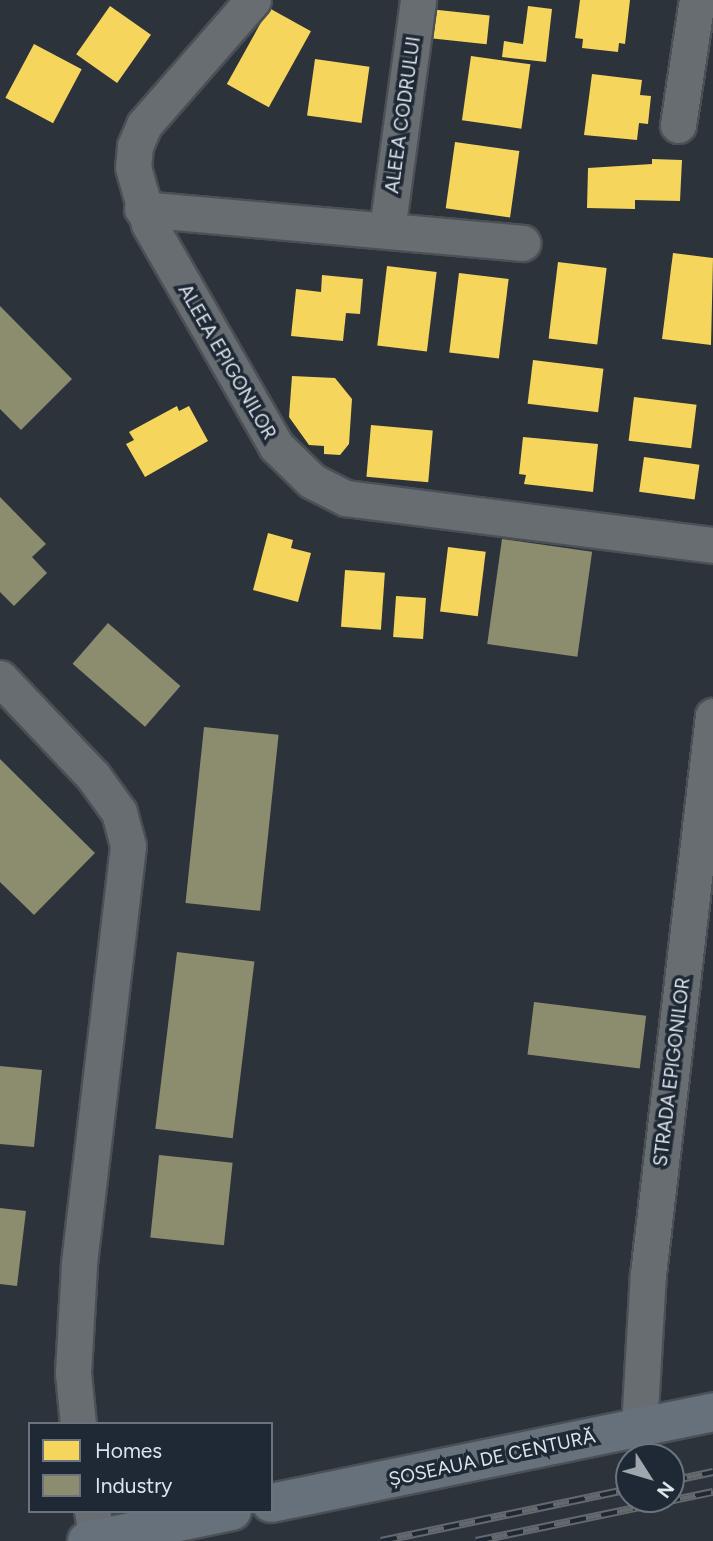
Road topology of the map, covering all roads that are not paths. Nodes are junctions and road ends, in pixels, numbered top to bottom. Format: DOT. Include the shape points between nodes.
graph roads {
  1 [pos="253,0"];
  2 [pos="418,0"];
  3 [pos="697,0"];
  4 [pos="678,125"];
  5 [pos="142,209"];
  6 [pos="387,230"];
  7 [pos="522,243"];
  8 [pos="713,545"];
  9 [pos="0,678"];
  10 [pos="713,716"];
  11 [pos="713,1412"];
  12 [pos="78,1422"];
  13 [pos="639,1428"];
  14 [pos="273,1503"];
  15 [pos="217,1513"];
  16 [pos="92,1530"];
  1 -- 5 [label="street, ALEEA EPIGONILOR" via="138,135 133,167"];
  2 -- 6 [label="street, ALEEA CODRULUI"];
  3 -- 4 [label="street"];
  5 -- 6 [label="street"];
  5 -- 8 [label="street, ALEEA EPIGONILOR" via="195,310 276,446 327,491 345,498"];
  6 -- 7 [label="street"];
  9 -- 12 [label="street" via="93,776 118,812 128,846 79,1265 73,1373"];
  10 -- 13 [label="street, STRADA EPIGONILOR" via="648,1274"];
  11 -- 13 [label="main road, ȘOSEAUA DE CENTURĂ"];
  13 -- 14 [label="main road, ȘOSEAUA DE CENTURĂ"];
  15 -- 16 [label="main road"];
}
